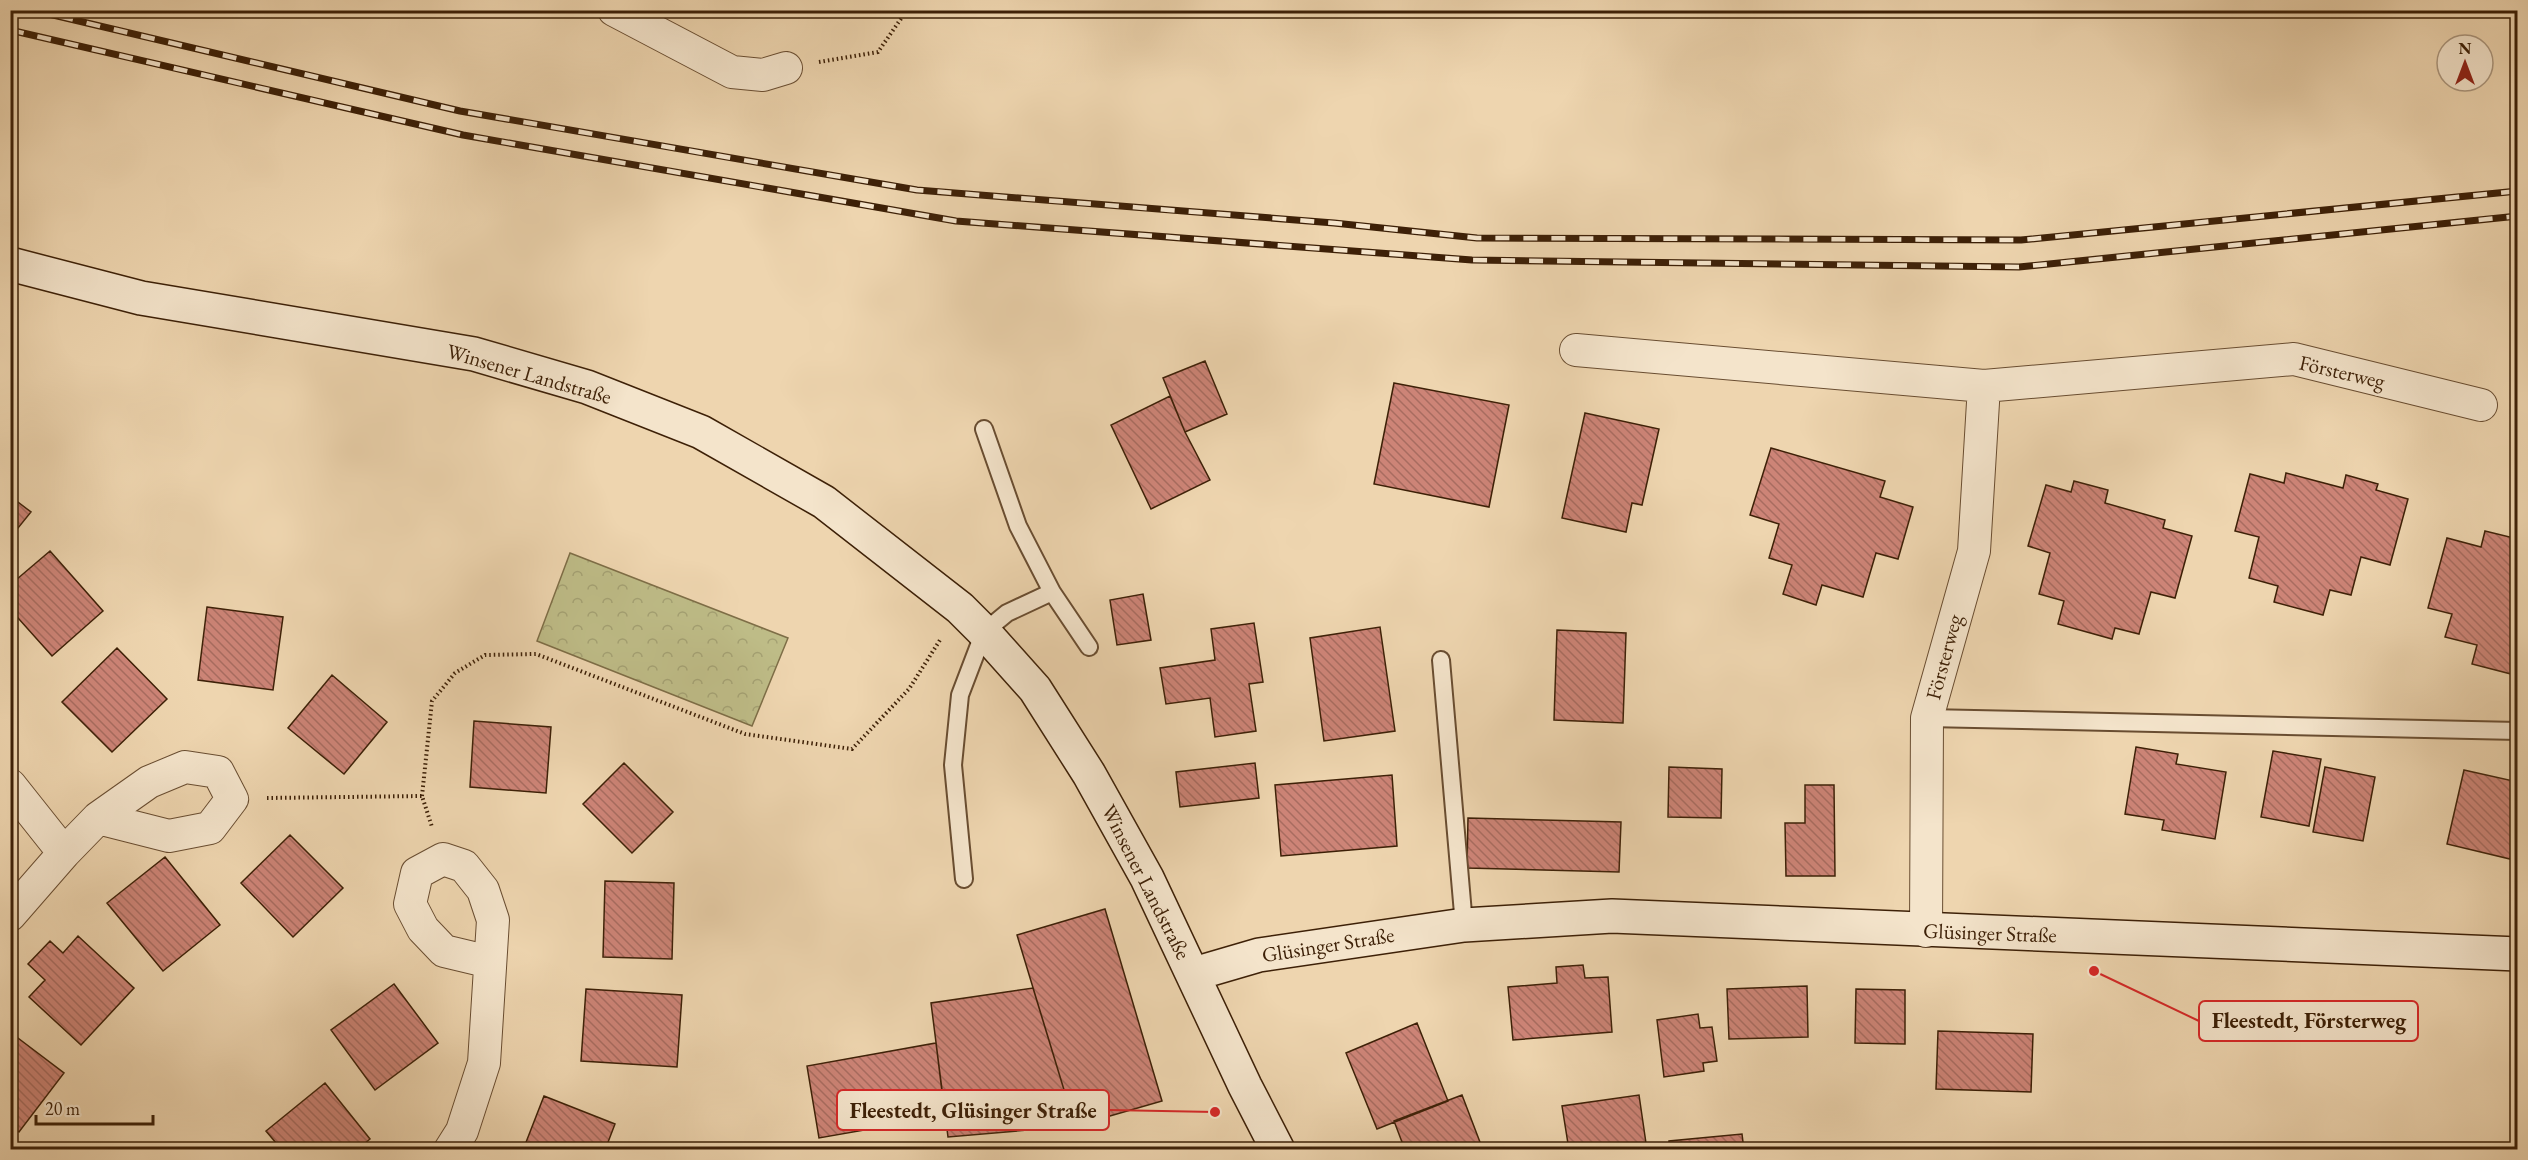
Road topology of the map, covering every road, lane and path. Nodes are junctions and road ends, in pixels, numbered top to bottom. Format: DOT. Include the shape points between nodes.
graph roads {
  1 [pos="614,10"];
  2 [pos="907,10"];
  3 [pos="786,68"];
  4 [pos="10,264"];
  5 [pos="1576,350"];
  6 [pos="1984,386"];
  7 [pos="2481,405"];
  8 [pos="984,429"];
  9 [pos="1052,592"];
  10 [pos="960,608"];
  11 [pos="984,632"];
  12 [pos="1089,647"];
  13 [pos="1441,660"];
  14 [pos="1928,718"];
  15 [pos="2517,731"];
  16 [pos="10,784"];
  17 [pos="422,796"];
  18 [pos="232,799"];
  19 [pos="99,819"];
  20 [pos="64,854"];
  21 [pos="442,859"];
  22 [pos="964,879"];
  23 [pos="10,915"];
  24 [pos="1464,926"];
  25 [pos="1926,931"];
  26 [pos="2517,954"];
  27 [pos="490,962"];
  28 [pos="1194,974"];
  29 [pos="450,1149"];
  30 [pos="1278,1149"];
  1 -- 3 [label="street" via="732,72 763,75"];
  2 -- 3 [label="path" via="878,52"];
  4 -- 10 [label="street, Winsener Landstraße" via="141,298 474,354 587,387 701,432 824,502"];
  5 -- 6 [label="street, Försterweg"];
  6 -- 7 [label="street, Försterweg" via="2294,359"];
  6 -- 14 [label="street, Försterweg" via="1974,551"];
  8 -- 9 [label="lane" via="1018,526"];
  9 -- 11 [label="lane" via="1007,613"];
  9 -- 12 [label="lane"];
  10 -- 11 [label="street, Winsener Landstraße"];
  10 -- 17 [label="path" via="909,689 852,749 745,734 536,654 485,655 455,673 432,701"];
  11 -- 22 [label="lane" via="960,695 953,765"];
  11 -- 28 [label="street, Winsener Landstraße" via="1035,689 1089,774 1147,878"];
  13 -- 24 [label="lane"];
  14 -- 15 [label="lane"];
  14 -- 25 [label="street, Försterweg"];
  16 -- 20 [label="street"];
  17 -- 18 [label="path"];
  17 -- 21 [label="path"];
  18 -- 19 [label="street" via="210,828 169,836"];
  18 -- 19 [label="street" via="218,772 185,767 149,782"];
  19 -- 20 [label="street"];
  20 -- 23 [label="street"];
  21 -- 27 [label="street" via="464,866 483,890 493,920"];
  21 -- 27 [label="street" via="417,873 410,904 423,929 444,951"];
  24 -- 25 [label="street, Glüsinger Straße" via="1612,916"];
  24 -- 28 [label="street, Glüsinger Straße" via="1259,955"];
  25 -- 26 [label="street, Glüsinger Straße"];
  27 -- 29 [label="street" via="484,1063 462,1131"];
  28 -- 30 [label="street, Winsener Landstraße"];
}
